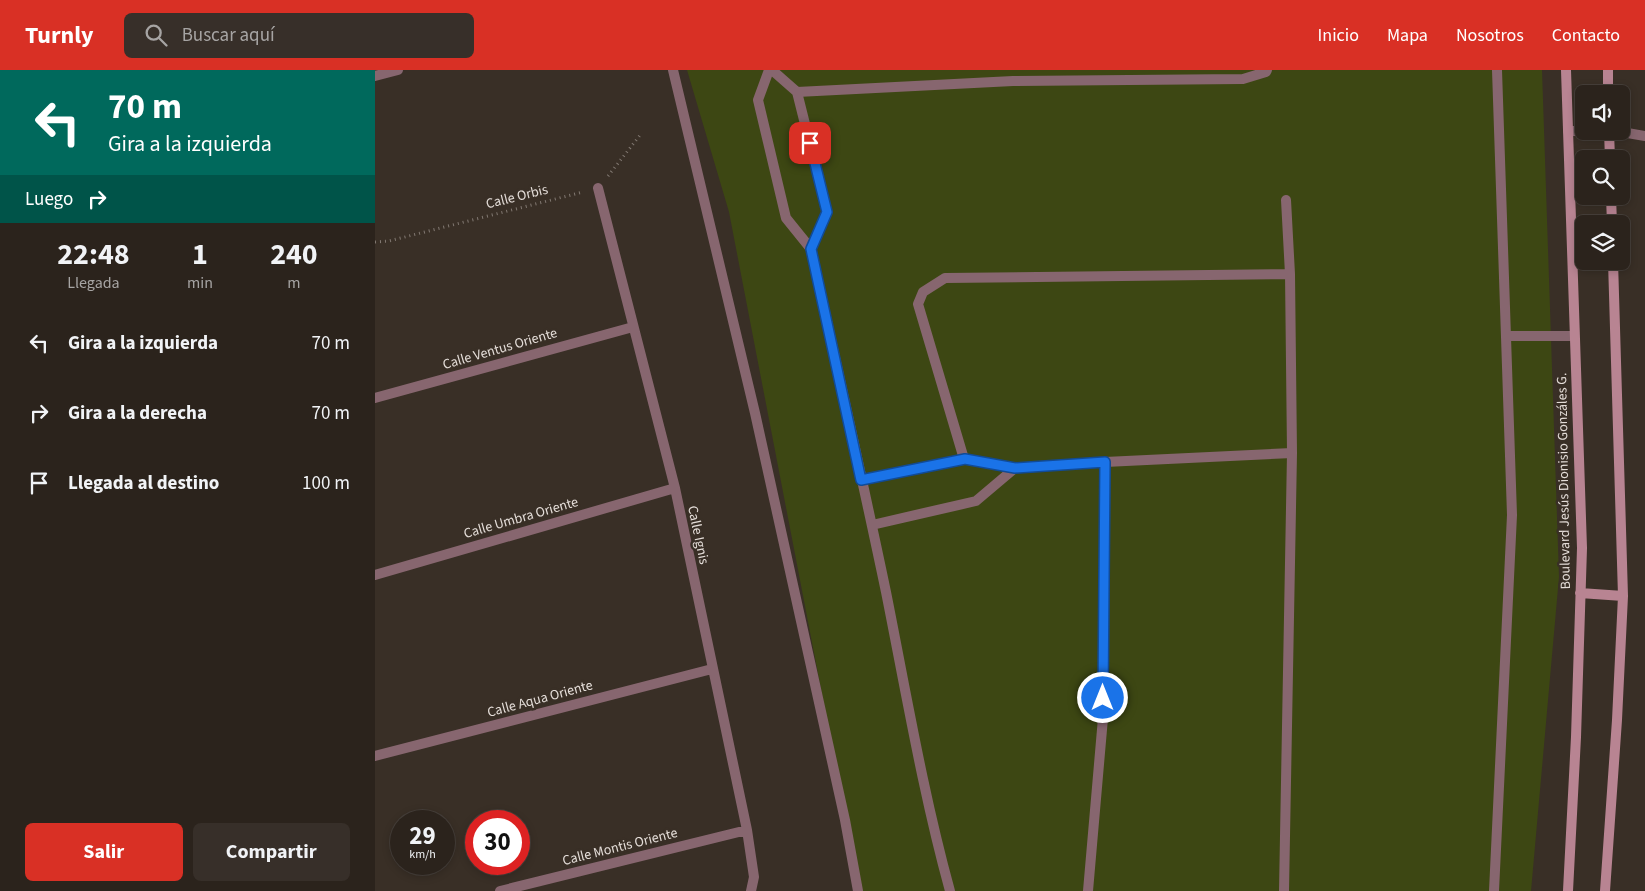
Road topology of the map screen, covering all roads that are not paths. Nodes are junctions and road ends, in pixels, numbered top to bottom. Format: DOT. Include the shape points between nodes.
graph roads {
  1 [pos="399,70"];
  2 [pos="770,70"];
  3 [pos="1267,70"];
  4 [pos="1497,70"];
  5 [pos="1566,70"];
  6 [pos="1608,70"];
  7 [pos="673,71"];
  8 [pos="375,76"];
  9 [pos="1608,85"];
  10 [pos="797,92"];
  11 [pos="1568,131"];
  12 [pos="1575,131"];
  13 [pos="1630,133"];
  14 [pos="1645,136"];
  15 [pos="598,188"];
  16 [pos="1286,200"];
  17 [pos="811,249"];
  18 [pos="1613,270"];
  19 [pos="1290,274"];
  20 [pos="633,327"];
  21 [pos="1507,336"];
  22 [pos="1574,336"];
  23 [pos="375,398"];
  24 [pos="1292,453"];
  25 [pos="965,459"];
  26 [pos="1105,462"];
  27 [pos="1015,468"];
  28 [pos="861,480"];
  29 [pos="675,488"];
  30 [pos="872,525"];
  31 [pos="375,575"];
  32 [pos="1580,593"];
  33 [pos="1623,596"];
  34 [pos="712,669"];
  35 [pos="375,756"];
  36 [pos="747,830"];
  37 [pos="500,891"];
  38 [pos="751,891"];
  39 [pos="858,891"];
  40 [pos="950,891"];
  41 [pos="1088,891"];
  42 [pos="1283,891"];
  43 [pos="1494,891"];
  44 [pos="1568,891"];
  45 [pos="1605,891"];
  1 -- 8 [label="street"];
  2 -- 10 [label="street"];
  2 -- 17 [label="street" via="758,100 786,218"];
  3 -- 10 [label="street" via="1243,78 1013,81"];
  4 -- 21 [label="street"];
  5 -- 11 [label="main road, Boulevard Jesús Dionisio Gonzáles G."];
  6 -- 9 [label="main road"];
  7 -- 39 [label="street" via="759,433"];
  10 -- 17 [label="street" via="827,212"];
  11 -- 12 [label="street"];
  11 -- 22 [label="main road, Boulevard Jesús Dionisio Gonzáles G."];
  13 -- 14 [label="street"];
  15 -- 20 [label="street, Calle Ignis"];
  16 -- 19 [label="street"];
  17 -- 28 [label="street"];
  18 -- 33 [label="main road"];
  19 -- 24 [label="street"];
  19 -- 25 [label="street" via="945,278 923,292 918,304"];
  20 -- 23 [label="street, Calle Ventus Oriente"];
  20 -- 29 [label="street, Calle Ignis"];
  21 -- 22 [label="street"];
  21 -- 43 [label="street" via="1512,515"];
  22 -- 32 [label="main road, Boulevard Jesús Dionisio Gonzáles G." via="1582,548"];
  24 -- 26 [label="street"];
  24 -- 42 [label="street"];
  25 -- 27 [label="street"];
  25 -- 28 [label="street"];
  26 -- 27 [label="street"];
  26 -- 41 [label="street" via="1103,718"];
  27 -- 30 [label="street" via="976,501"];
  28 -- 30 [label="street"];
  29 -- 31 [label="street, Calle Umbra Oriente"];
  29 -- 34 [label="street, Calle Ignis"];
  30 -- 40 [label="street" via="939,852"];
  32 -- 33 [label="main road"];
  32 -- 44 [label="main road, Boulevard Jesús Dionisio Gonzáles G."];
  33 -- 45 [label="main road"];
  34 -- 35 [label="street, Calle Aqua Oriente"];
  34 -- 36 [label="street, Calle Ignis"];
  36 -- 37 [label="street, Calle Montis Oriente"];
  36 -- 38 [label="street, Calle Ignis" via="754,877"];
}
